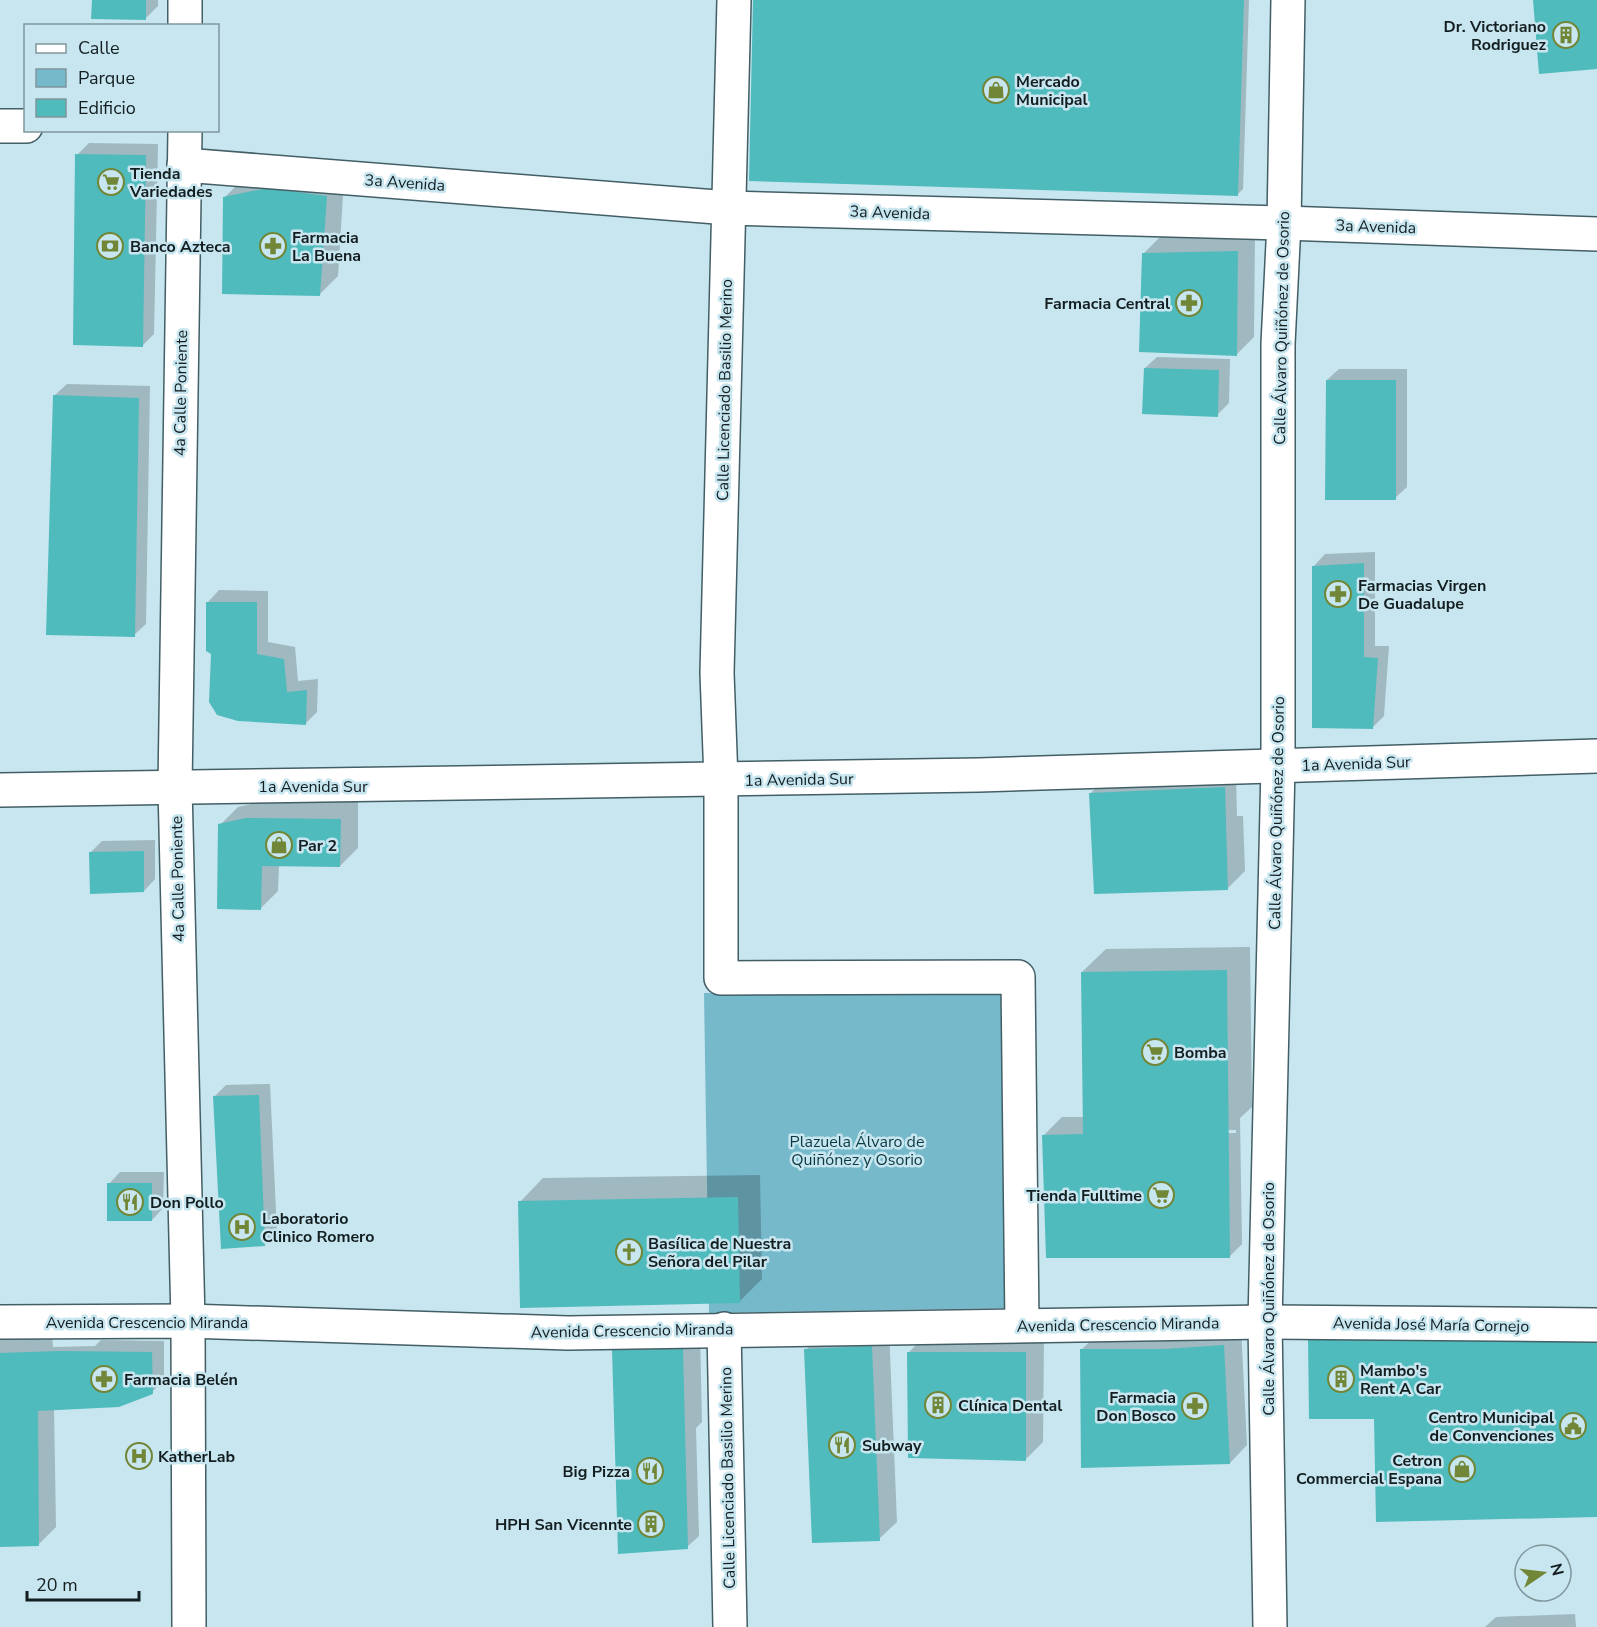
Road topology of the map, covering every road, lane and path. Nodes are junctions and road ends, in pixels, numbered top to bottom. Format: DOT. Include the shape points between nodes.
graph roads {
  1 [pos="185,0"];
  2 [pos="734,0"];
  3 [pos="1288,0"];
  4 [pos="185,24"];
  5 [pos="0,126"];
  6 [pos="24,126"];
  7 [pos="185,132"];
  8 [pos="184,165"];
  9 [pos="729,208"];
  10 [pos="1284,223"];
  11 [pos="1597,234"];
  12 [pos="1597,756"];
  13 [pos="1278,765"];
  14 [pos="721,780"];
  15 [pos="175,787"];
  16 [pos="0,790"];
  17 [pos="188,1321"];
  18 [pos="0,1322"];
  19 [pos="1265,1322"];
  20 [pos="1022,1325"];
  21 [pos="1597,1325"];
  22 [pos="724,1329"];
  23 [pos="189,1627"];
  24 [pos="730,1627"];
  25 [pos="1270,1627"];
  1 -- 4 [label="street"];
  2 -- 9 [label="street, Calle Licenciado Basilio Merino"];
  3 -- 10 [label="street, Calle Álvaro Quiñónez de Osorio"];
  5 -- 6 [label="street"];
  7 -- 8 [label="street, 4a Calle Poniente"];
  8 -- 9 [label="street, 3a Avenida"];
  8 -- 15 [label="street, 4a Calle Poniente"];
  9 -- 10 [label="street, 3a Avenida"];
  9 -- 14 [label="street, Calle Licenciado Basilio Merino" via="717,673"];
  10 -- 11 [label="street, 3a Avenida"];
  10 -- 13 [label="street, Calle Álvaro Quiñónez de Osorio" via="1278,344"];
  12 -- 13 [label="street, 1a Avenida Sur"];
  13 -- 14 [label="street, 1a Avenida Sur"];
  13 -- 19 [label="street, Calle Álvaro Quiñónez de Osorio"];
  14 -- 15 [label="street, 1a Avenida Sur"];
  14 -- 20 [label="street, Calle Licenciado Basilio Merino" via="721,978 1018,977"];
  15 -- 16 [label="street, 1a Avenida Sur"];
  15 -- 17 [label="street, 4a Calle Poniente"];
  17 -- 18 [label="street, Avenida Crescencio Miranda"];
  17 -- 22 [label="street, Avenida Crescencio Miranda" via="568,1333"];
  17 -- 23 [label="street, 4a Calle Poniente"];
  19 -- 20 [label="street, Avenida Crescencio Miranda"];
  19 -- 21 [label="street, Avenida José María Cornejo"];
  19 -- 25 [label="street, Calle Álvaro Quiñónez de Osorio"];
  20 -- 22 [label="street, Avenida Crescencio Miranda"];
  22 -- 24 [label="street, Calle Licenciado Basilio Merino"];
}
